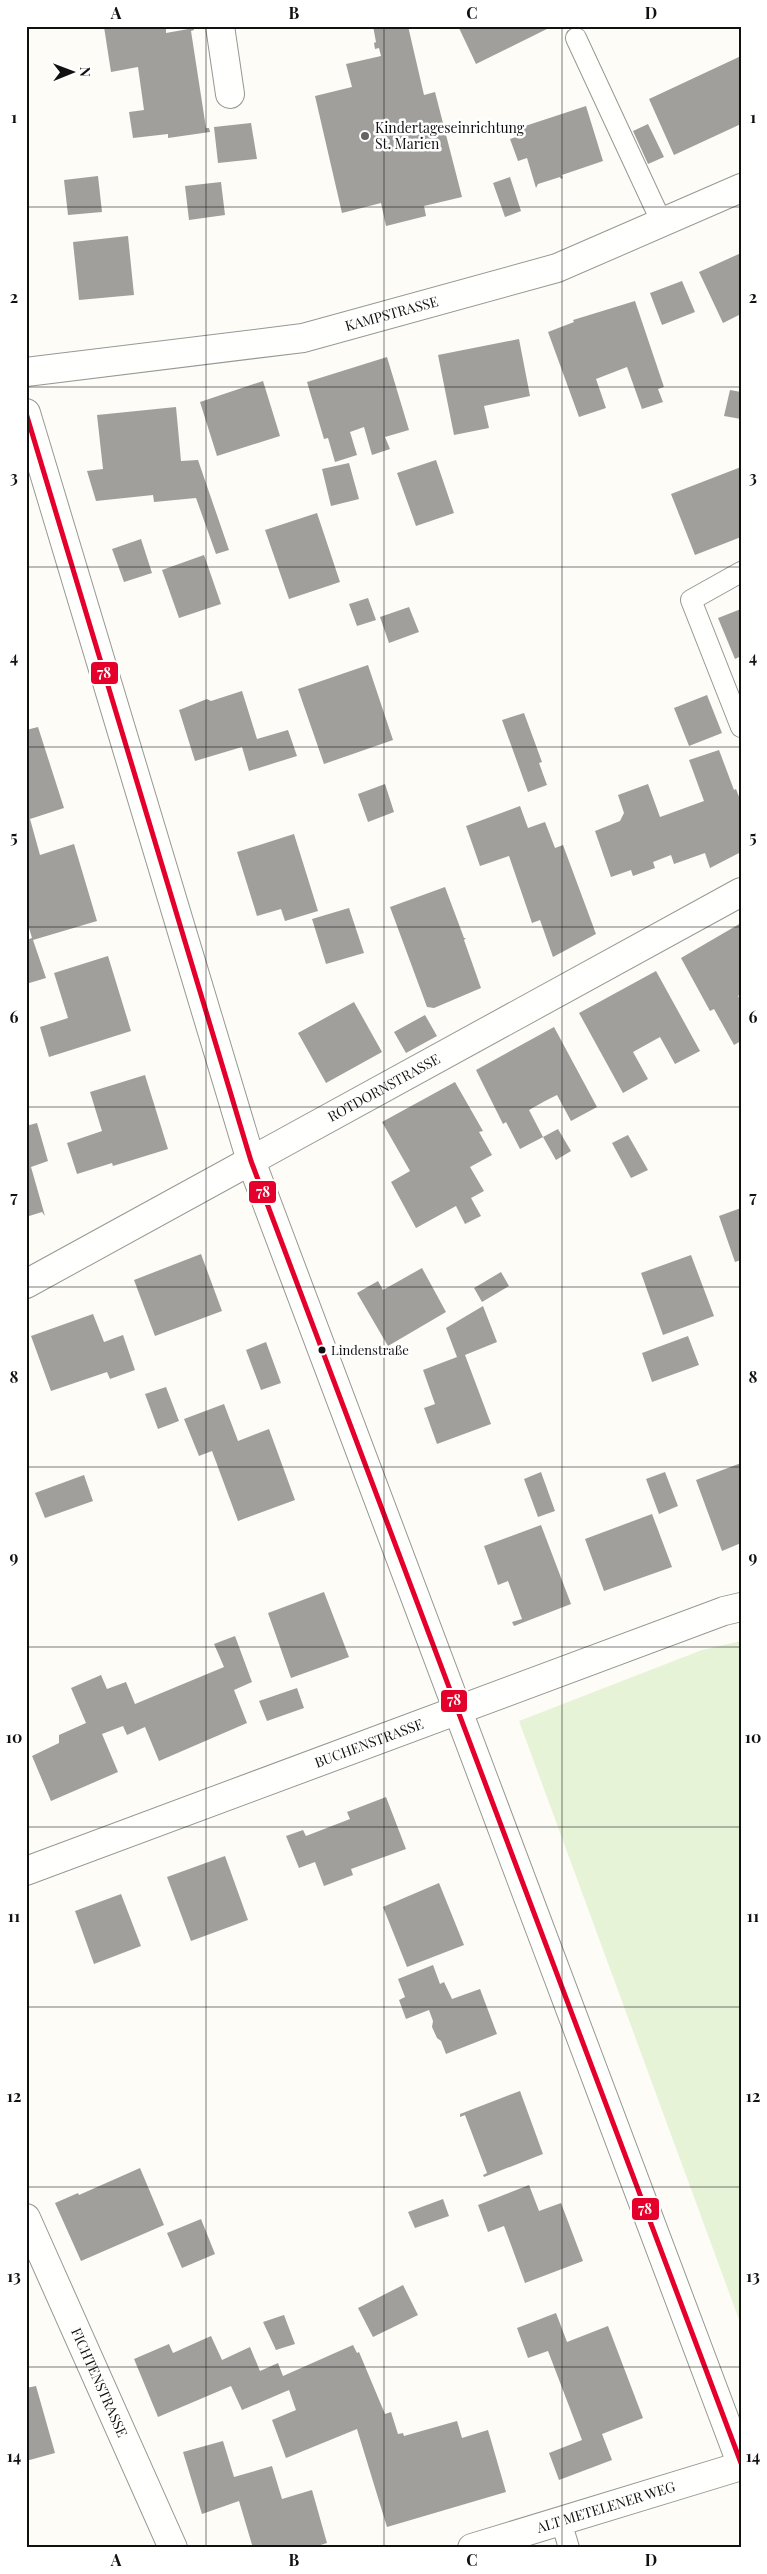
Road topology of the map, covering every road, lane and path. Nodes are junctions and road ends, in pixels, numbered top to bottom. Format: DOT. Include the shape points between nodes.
graph roads {
  1 [pos="220,26"];
  2 [pos="576,38"];
  3 [pos="230,94"];
  4 [pos="741,188"];
  5 [pos="662,223"];
  6 [pos="26,372"];
  7 [pos="26,413"];
  8 [pos="741,572"];
  9 [pos="740,724"];
  10 [pos="741,892"];
  11 [pos="251,1161"];
  12 [pos="26,1284"];
  13 [pos="741,1607"];
  14 [pos="457,1711"];
  15 [pos="26,1871"];
  16 [pos="26,2218"];
  17 [pos="741,2465"];
  18 [pos="561,2521"];
  19 [pos="173,2548"];
  20 [pos="472,2548"];
  21 [pos="568,2548"];
  1 -- 3 [label="street"];
  2 -- 5 [label="lane"];
  4 -- 5 [label="street, KAMPSTRASSE"];
  5 -- 6 [label="street, KAMPSTRASSE" via="557,268 303,338"];
  7 -- 11 [label="street"];
  8 -- 9 [label="lane" via="691,600"];
  10 -- 11 [label="street, ROTDORNSTRASSE"];
  11 -- 12 [label="street, ROTDORNSTRASSE"];
  11 -- 14 [label="street"];
  13 -- 14 [label="street, BUCHENSTRASSE"];
  14 -- 15 [label="street, BUCHENSTRASSE"];
  14 -- 17 [label="street"];
  16 -- 19 [label="street, FICHTENSTRASSE"];
  17 -- 18 [label="street, ALT METELENER WEG"];
  18 -- 20 [label="street, ALT METELENER WEG"];
  18 -- 21 [label="lane"];
}
